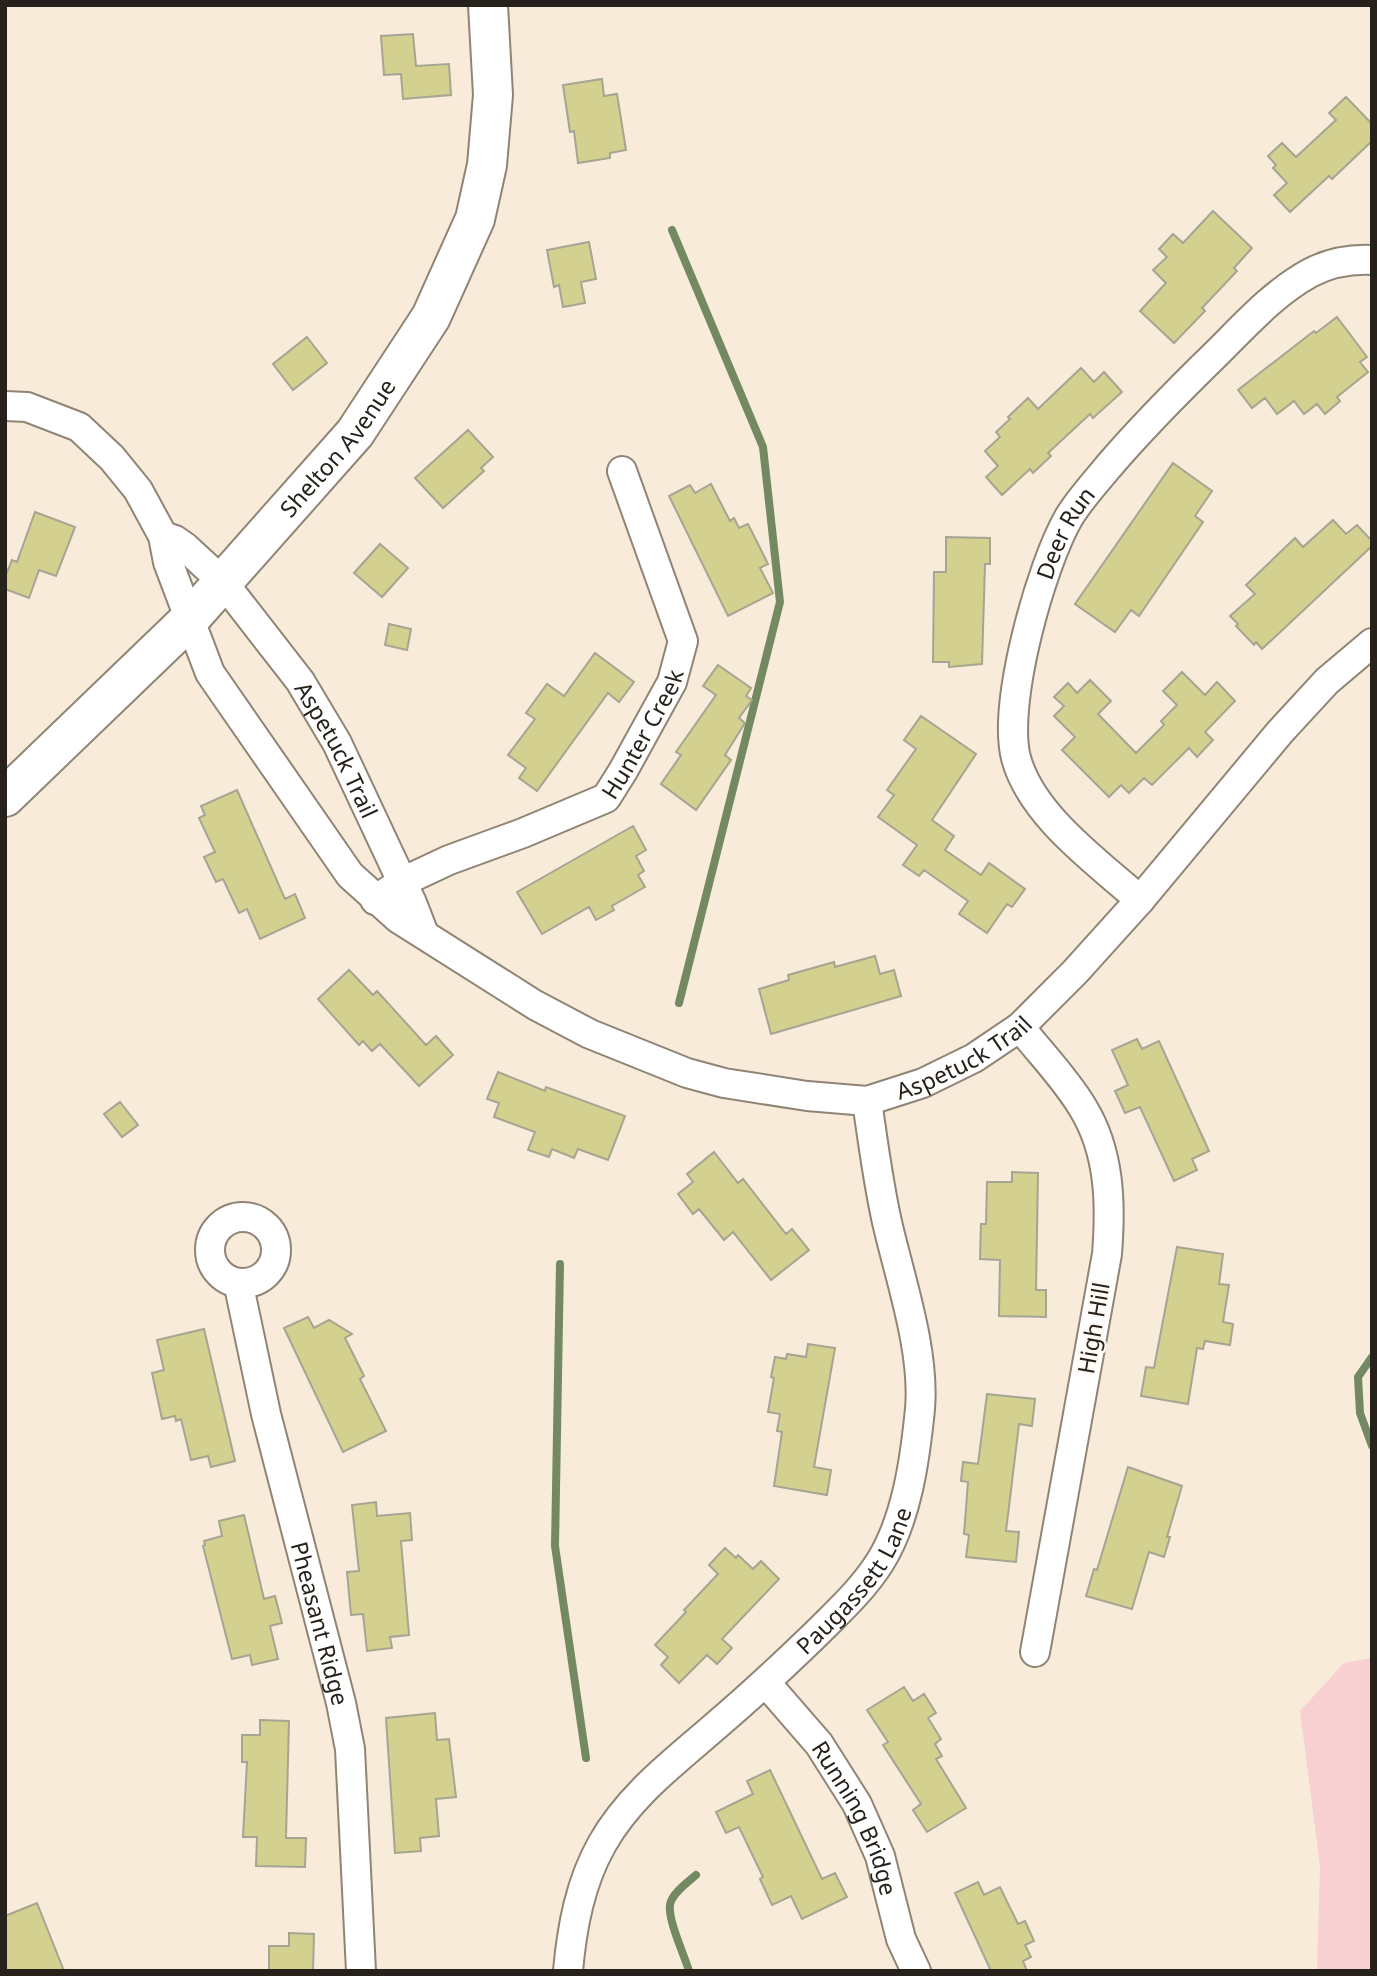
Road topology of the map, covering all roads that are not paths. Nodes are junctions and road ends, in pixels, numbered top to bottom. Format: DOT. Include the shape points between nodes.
graph roads {
  1 [pos="488,5"];
  2 [pos="1372,260"];
  3 [pos="5,406"];
  4 [pos="622,471"];
  5 [pos="163,536"];
  6 [pos="223,582"];
  7 [pos="190,618"];
  8 [pos="1372,643"];
  9 [pos="5,797"];
  10 [pos="402,882"];
  11 [pos="375,900"];
  12 [pos="1140,900"];
  13 [pos="424,934"];
  14 [pos="1020,1027"];
  15 [pos="867,1101"];
  16 [pos="240,1283"];
  17 [pos="1035,1652"];
  18 [pos="766,1683"];
  19 [pos="361,1971"];
  20 [pos="568,1971"];
  21 [pos="916,1971"];
  1 -- 6 [label="main road, Shelton Avenue" via="493,95 488,165 475,219 431,317 355,433"];
  2 -- 12 [label="street, Deer Run" via="1356,259 1312,272 1254,316 1146,422 1089,489 1050,558 1017,685 1016,759 1051,819"];
  3 -- 5 [label="street, Aspetuck Trail" via="27,407 79,427 113,458 138,490"];
  4 -- 10 [label="street, Hunter Creek" via="683,641 672,682 606,798"];
  5 -- 6 [label="street, Aspetuck Trail" via="185,547"];
  5 -- 7 [label="street, Aspetuck Trail"];
  6 -- 7 [label="main road, Shelton Avenue"];
  6 -- 10 [label="street, Aspetuck Trail" via="325,721"];
  7 -- 9 [label="main road, Shelton Avenue"];
  7 -- 11 [label="street, Aspetuck Trail" via="210,673 350,875"];
  8 -- 12 [label="street, Aspetuck Trail" via="1327,681 1280,732"];
  10 -- 11 [label="street, Hunter Creek"];
  10 -- 13 [label="street, Aspetuck Trail"];
  11 -- 13 [label="street, Aspetuck Trail"];
  12 -- 14 [label="street, Aspetuck Trail"];
  13 -- 15 [label="street, Aspetuck Trail" via="535,1005 590,1034 687,1073 765,1090"];
  14 -- 15 [label="street, Aspetuck Trail" via="974,1058 923,1083"];
  14 -- 17 [label="street, High Hill" via="1083,1107 1094,1130 1103,1156 1110,1216"];
  15 -- 18 [label="street, Paugassett Lane" via="886,1220 917,1357 920,1407 908,1486 882,1560 853,1597"];
  16 -- 19 [label="street, Pheasant Ridge" via="266,1414 350,1749"];
  18 -- 20 [label="street, Paugassett Lane" via="642,1791 617,1821 585,1882 575,1914"];
  18 -- 21 [label="street, Running Bridge" via="819,1745 857,1804 880,1856 901,1939"];
}
